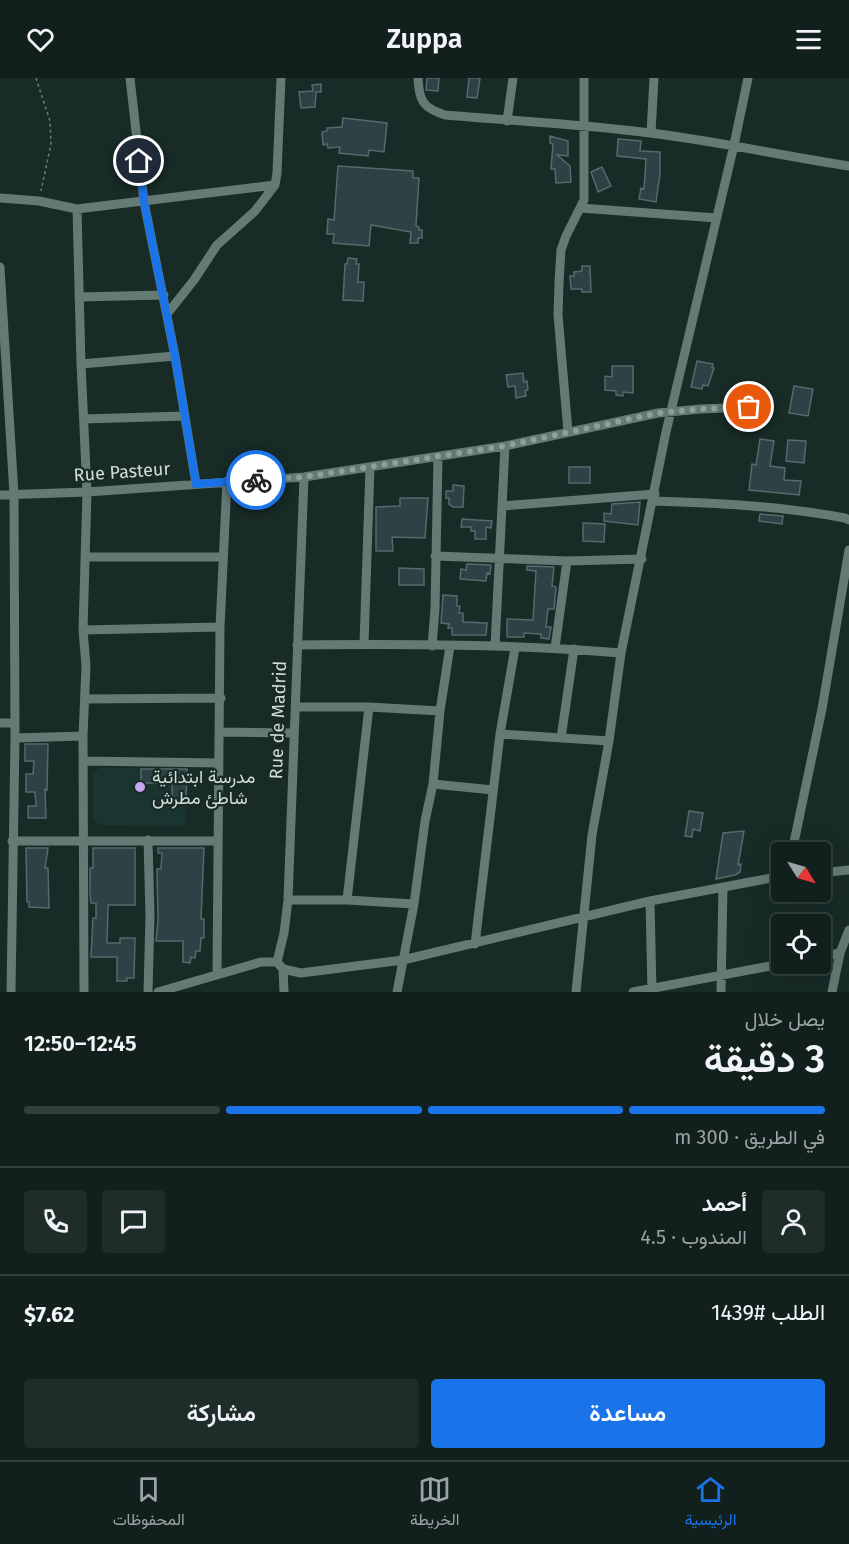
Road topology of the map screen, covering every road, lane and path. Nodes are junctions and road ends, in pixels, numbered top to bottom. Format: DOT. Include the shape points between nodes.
graph roads {
  1 [pos="36,78"];
  2 [pos="130,78"];
  3 [pos="280,78"];
  4 [pos="418,78"];
  5 [pos="513,78"];
  6 [pos="584,78"];
  7 [pos="654,78"];
  8 [pos="748,78"];
  9 [pos="507,121"];
  10 [pos="584,125"];
  11 [pos="651,133"];
  12 [pos="734,145"];
  13 [pos="849,166"];
  14 [pos="275,185"];
  15 [pos="0,198"];
  16 [pos="39,201"];
  17 [pos="144,202"];
  18 [pos="580,208"];
  19 [pos="77,209"];
  20 [pos="717,218"];
  21 [pos="0,267"];
  22 [pos="164,295"];
  23 [pos="79,297"];
  24 [pos="167,314"];
  25 [pos="175,356"];
  26 [pos="81,364"];
  27 [pos="749,407"];
  28 [pos="671,412"];
  29 [pos="185,416"];
  30 [pos="84,419"];
  31 [pos="568,432"];
  32 [pos="505,446"];
  33 [pos="438,457"];
  34 [pos="370,467"];
  35 [pos="304,477"];
  36 [pos="227,481"];
  37 [pos="196,484"];
  38 [pos="87,492"];
  39 [pos="14,494"];
  40 [pos="0,495"];
  41 [pos="654,497"];
  42 [pos="502,507"];
  43 [pos="849,520"];
  44 [pos="849,550"];
  45 [pos="435,556"];
  46 [pos="86,557"];
  47 [pos="223,557"];
  48 [pos="500,559"];
  49 [pos="642,559"];
  50 [pos="567,561"];
  51 [pos="220,627"];
  52 [pos="83,630"];
  53 [pos="364,644"];
  54 [pos="297,645"];
  55 [pos="432,646"];
  56 [pos="450,646"];
  57 [pos="495,646"];
  58 [pos="515,648"];
  59 [pos="555,648"];
  60 [pos="574,649"];
  61 [pos="621,653"];
  62 [pos="221,698"];
  63 [pos="85,699"];
  64 [pos="296,707"];
  65 [pos="369,707"];
  66 [pos="440,711"];
  67 [pos="0,723"];
  68 [pos="14,723"];
  69 [pos="219,732"];
  70 [pos="294,733"];
  71 [pos="500,734"];
  72 [pos="83,736"];
  73 [pos="15,738"];
  74 [pos="561,738"];
  75 [pos="609,741"];
  76 [pos="83,760"];
  77 [pos="219,763"];
  78 [pos="433,784"];
  79 [pos="493,790"];
  80 [pos="148,840"];
  81 [pos="12,841"];
  82 [pos="84,841"];
  83 [pos="218,841"];
  84 [pos="794,842"];
  85 [pos="849,870"];
  86 [pos="831,872"];
  87 [pos="771,878"];
  88 [pos="723,887"];
  89 [pos="288,900"];
  90 [pos="347,900"];
  91 [pos="650,901"];
  92 [pos="414,904"];
  93 [pos="582,918"];
  94 [pos="849,930"];
  95 [pos="475,944"];
  96 [pos="840,953"];
  97 [pos="831,955"];
  98 [pos="403,960"];
  99 [pos="280,966"];
  100 [pos="771,966"];
  101 [pos="217,974"];
  102 [pos="721,975"];
  103 [pos="0,983"];
  104 [pos="11,987"];
  105 [pos="652,990"];
  106 [pos="84,992"];
  107 [pos="148,992"];
  108 [pos="158,992"];
  109 [pos="284,992"];
  110 [pos="397,992"];
  111 [pos="576,992"];
  112 [pos="633,992"];
  113 [pos="721,992"];
  114 [pos="832,992"];
  1 -- 16 [label="path" via="50,121 51,144"];
  2 -- 17 [label="street"];
  3 -- 14 [label="street"];
  4 -- 9 [label="street" via="421,101 435,112"];
  5 -- 9 [label="street"];
  6 -- 10 [label="street"];
  7 -- 11 [label="street"];
  8 -- 12 [label="street"];
  9 -- 10 [label="street"];
  10 -- 11 [label="street"];
  10 -- 18 [label="street" via="584,193"];
  11 -- 12 [label="street"];
  12 -- 13 [label="street"];
  12 -- 20 [label="street"];
  14 -- 17 [label="street"];
  14 -- 24 [label="street" via="255,211 217,245"];
  15 -- 16 [label="street"];
  16 -- 19 [label="street"];
  17 -- 19 [label="street"];
  17 -- 22 [label="street"];
  18 -- 20 [label="street"];
  18 -- 31 [label="street" via="561,250 559,283"];
  19 -- 23 [label="street"];
  20 -- 28 [label="street"];
  21 -- 39 [label="street"];
  22 -- 23 [label="street"];
  22 -- 24 [label="street"];
  23 -- 26 [label="street"];
  24 -- 25 [label="street"];
  25 -- 26 [label="street"];
  25 -- 29 [label="street"];
  26 -- 30 [label="street"];
  27 -- 28 [label="street, Rue Pasteur"];
  28 -- 31 [label="street, Rue Pasteur"];
  28 -- 41 [label="street"];
  29 -- 30 [label="street"];
  29 -- 37 [label="street"];
  30 -- 38 [label="street"];
  31 -- 32 [label="street, Rue Pasteur"];
  32 -- 33 [label="street, Rue Pasteur"];
  32 -- 42 [label="street"];
  33 -- 34 [label="street, Rue Pasteur"];
  33 -- 45 [label="street"];
  34 -- 35 [label="street, Rue Pasteur"];
  34 -- 53 [label="street"];
  35 -- 36 [label="street, Rue Pasteur"];
  35 -- 54 [label="street, Rue de Madrid"];
  36 -- 37 [label="street, Rue Pasteur"];
  36 -- 47 [label="street"];
  37 -- 38 [label="street, Rue Pasteur"];
  38 -- 39 [label="street, Rue Pasteur"];
  38 -- 46 [label="street"];
  39 -- 40 [label="street, Rue Pasteur"];
  39 -- 68 [label="street"];
  41 -- 42 [label="street"];
  41 -- 43 [label="street" via="801,510"];
  41 -- 49 [label="street"];
  42 -- 48 [label="street"];
  44 -- 84 [label="street"];
  45 -- 48 [label="street"];
  45 -- 55 [label="street"];
  46 -- 47 [label="street"];
  46 -- 52 [label="street"];
  47 -- 51 [label="street"];
  48 -- 50 [label="street"];
  48 -- 57 [label="street"];
  49 -- 50 [label="street"];
  49 -- 61 [label="street"];
  50 -- 59 [label="street"];
  51 -- 52 [label="street"];
  51 -- 62 [label="street"];
  52 -- 63 [label="street"];
  53 -- 54 [label="street"];
  53 -- 55 [label="street"];
  54 -- 64 [label="street, Rue de Madrid"];
  55 -- 56 [label="street"];
  56 -- 57 [label="street"];
  56 -- 66 [label="street"];
  57 -- 58 [label="street"];
  58 -- 59 [label="street"];
  58 -- 71 [label="street"];
  59 -- 60 [label="street"];
  60 -- 61 [label="street"];
  60 -- 74 [label="street"];
  61 -- 75 [label="street"];
  62 -- 63 [label="street"];
  62 -- 69 [label="street"];
  63 -- 72 [label="street"];
  64 -- 65 [label="street"];
  64 -- 70 [label="street, Rue de Madrid"];
  65 -- 66 [label="street"];
  65 -- 90 [label="street"];
  66 -- 78 [label="street"];
  67 -- 68 [label="street"];
  68 -- 73 [label="street"];
  69 -- 70 [label="street"];
  69 -- 77 [label="street"];
  70 -- 89 [label="street, Rue de Madrid"];
  71 -- 74 [label="street"];
  71 -- 79 [label="street"];
  72 -- 73 [label="street"];
  72 -- 76 [label="street"];
  73 -- 81 [label="street"];
  74 -- 75 [label="street"];
  75 -- 93 [label="street"];
  76 -- 77 [label="street"];
  76 -- 82 [label="street"];
  77 -- 83 [label="street"];
  78 -- 79 [label="street"];
  78 -- 92 [label="street"];
  79 -- 95 [label="street"];
  80 -- 82 [label="street"];
  80 -- 83 [label="street"];
  80 -- 107 [label="street"];
  81 -- 82 [label="street"];
  81 -- 104 [label="street"];
  82 -- 106 [label="street"];
  83 -- 101 [label="street"];
  85 -- 86 [label="street"];
  87 -- 88 [label="street"];
  88 -- 91 [label="street"];
  88 -- 102 [label="street"];
  89 -- 90 [label="street"];
  89 -- 99 [label="street, Rue de Madrid"];
  90 -- 92 [label="street"];
  91 -- 93 [label="street"];
  91 -- 105 [label="street"];
  92 -- 98 [label="street"];
  93 -- 95 [label="street"];
  93 -- 111 [label="street"];
  94 -- 96 [label="street"];
  95 -- 98 [label="street"];
  96 -- 97 [label="street"];
  96 -- 114 [label="street"];
  98 -- 99 [label="street" via="301,973"];
  98 -- 110 [label="street"];
  99 -- 101 [label="street" via="261,962"];
  99 -- 109 [label="street, Rue de Madrid"];
  100 -- 102 [label="street"];
  101 -- 108 [label="street"];
  102 -- 105 [label="street"];
  102 -- 113 [label="street"];
  103 -- 104 [label="street"];
  105 -- 112 [label="street"];
}
